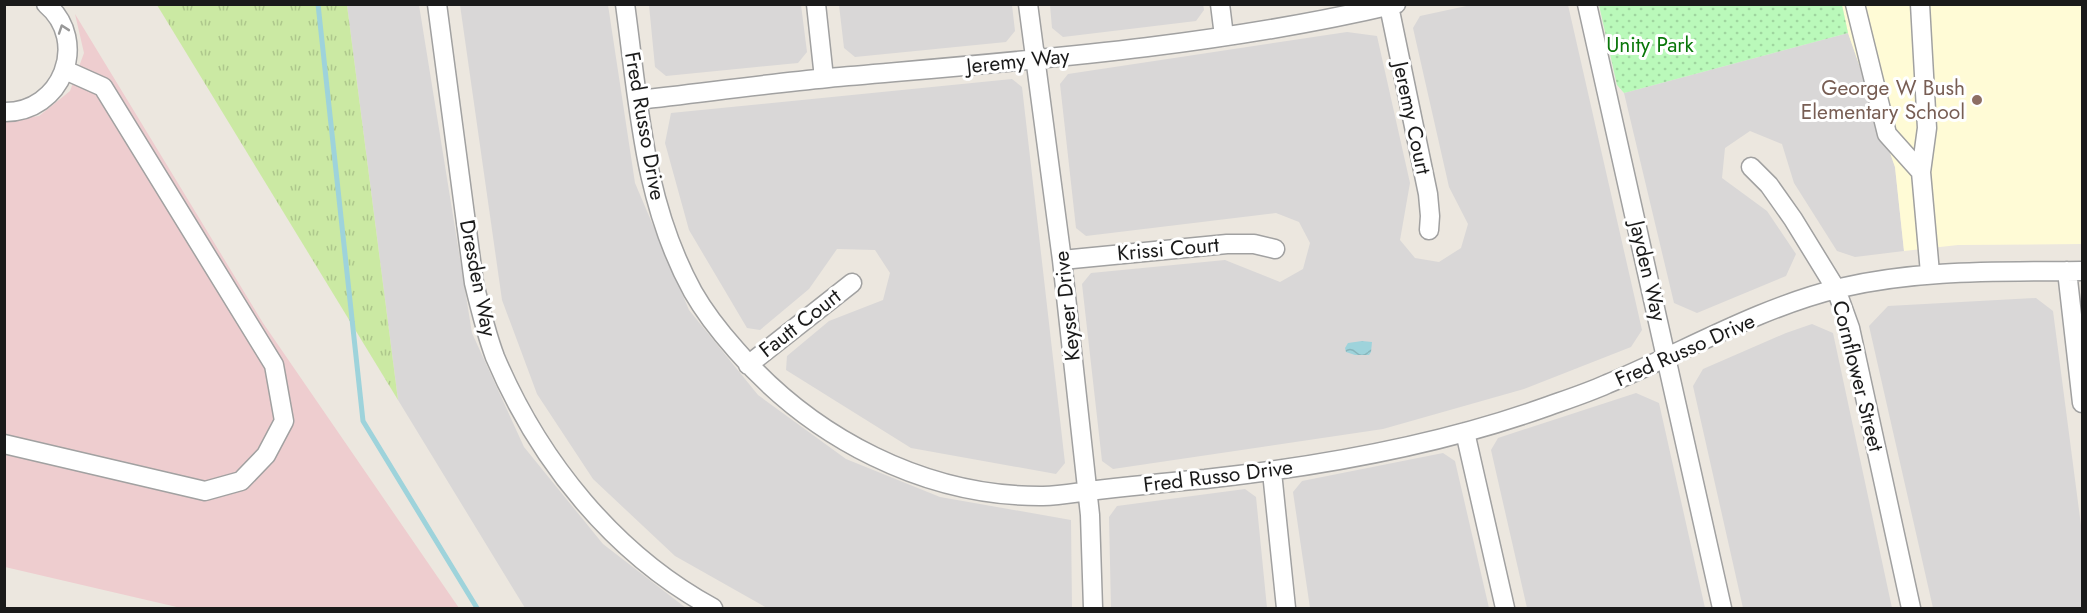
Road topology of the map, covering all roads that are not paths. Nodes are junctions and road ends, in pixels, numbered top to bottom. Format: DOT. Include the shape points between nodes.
graph roads {
  1 [pos="46,4"];
  2 [pos="437,4"];
  3 [pos="625,4"];
  4 [pos="816,4"];
  5 [pos="1028,4"];
  6 [pos="1220,4"];
  7 [pos="1587,4"];
  8 [pos="1855,4"];
  9 [pos="1920,4"];
  10 [pos="1392,5"];
  11 [pos="1224,36"];
  12 [pos="1036,60"];
  13 [pos="65,70"];
  14 [pos="824,78"];
  15 [pos="638,100"];
  16 [pos="4,112"];
  17 [pos="1751,167"];
  18 [pos="1921,172"];
  19 [pos="1429,230"];
  20 [pos="1275,249"];
  21 [pos="1062,260"];
  22 [pos="2075,271"];
  23 [pos="1930,273"];
  24 [pos="852,283"];
  25 [pos="1836,289"];
  26 [pos="1667,356"];
  27 [pos="748,364"];
  28 [pos="2082,403"];
  29 [pos="1465,432"];
  30 [pos="4,444"];
  31 [pos="1272,472"];
  32 [pos="1087,491"];
  33 [pos="713,609"];
  34 [pos="1093,609"];
  35 [pos="1286,609"];
  36 [pos="1505,609"];
  37 [pos="1722,609"];
  38 [pos="1911,609"];
  13 -- 1 [label="street, one-way" via="65,32"];
  2 -- 33 [label="street, Dresden Way" via="474,283 483,321 509,388 554,465 591,511 637,556"];
  3 -- 15 [label="street, Fred Russo Drive"];
  4 -- 14 [label="street"];
  5 -- 12 [label="street, Keyser Drive"];
  6 -- 11 [label="street"];
  7 -- 26 [label="street, Jayden Way"];
  8 -- 18 [label="street" via="1887,134"];
  9 -- 18 [label="street" via="1927,128"];
  10 -- 11 [label="street, Jeremy Way"];
  10 -- 19 [label="street, Jeremy Court" via="1428,194"];
  11 -- 12 [label="street, Jeremy Way"];
  12 -- 14 [label="street, Jeremy Way"];
  12 -- 21 [label="street, Keyser Drive"];
  13 -- 16 [label="street" via="55,90 44,100 28,109"];
  13 -- 30 [label="street" via="103,87 274,365 284,421 266,455 241,481 205,491"];
  14 -- 15 [label="street, Jeremy Way"];
  15 -- 27 [label="street, Fred Russo Drive" via="650,179 676,258 695,296"];
  17 -- 25 [label="street, Cornflower Street" via="1793,219"];
  18 -- 23 [label="street"];
  20 -- 21 [label="street, Krissi Court" via="1227,244"];
  21 -- 32 [label="street, Keyser Drive"];
  22 -- 23 [label="street, Fred Russo Drive"];
  22 -- 28 [label="street"];
  23 -- 25 [label="street, Fred Russo Drive"];
  24 -- 27 [label="street, Fautt Court"];
  25 -- 26 [label="street, Fred Russo Drive" via="1747,320"];
  25 -- 38 [label="street, Cornflower Street" via="1850,328"];
  26 -- 29 [label="street, Fred Russo Drive" via="1606,385"];
  26 -- 37 [label="street, Jayden Way"];
  27 -- 32 [label="street, Fred Russo Drive" via="782,397 819,424 889,464 988,493 1048,496"];
  29 -- 31 [label="street, Fred Russo Drive"];
  29 -- 36 [label="street"];
  31 -- 32 [label="street, Fred Russo Drive"];
  31 -- 35 [label="street"];
  32 -- 34 [label="street, Keyser Drive"];
}
